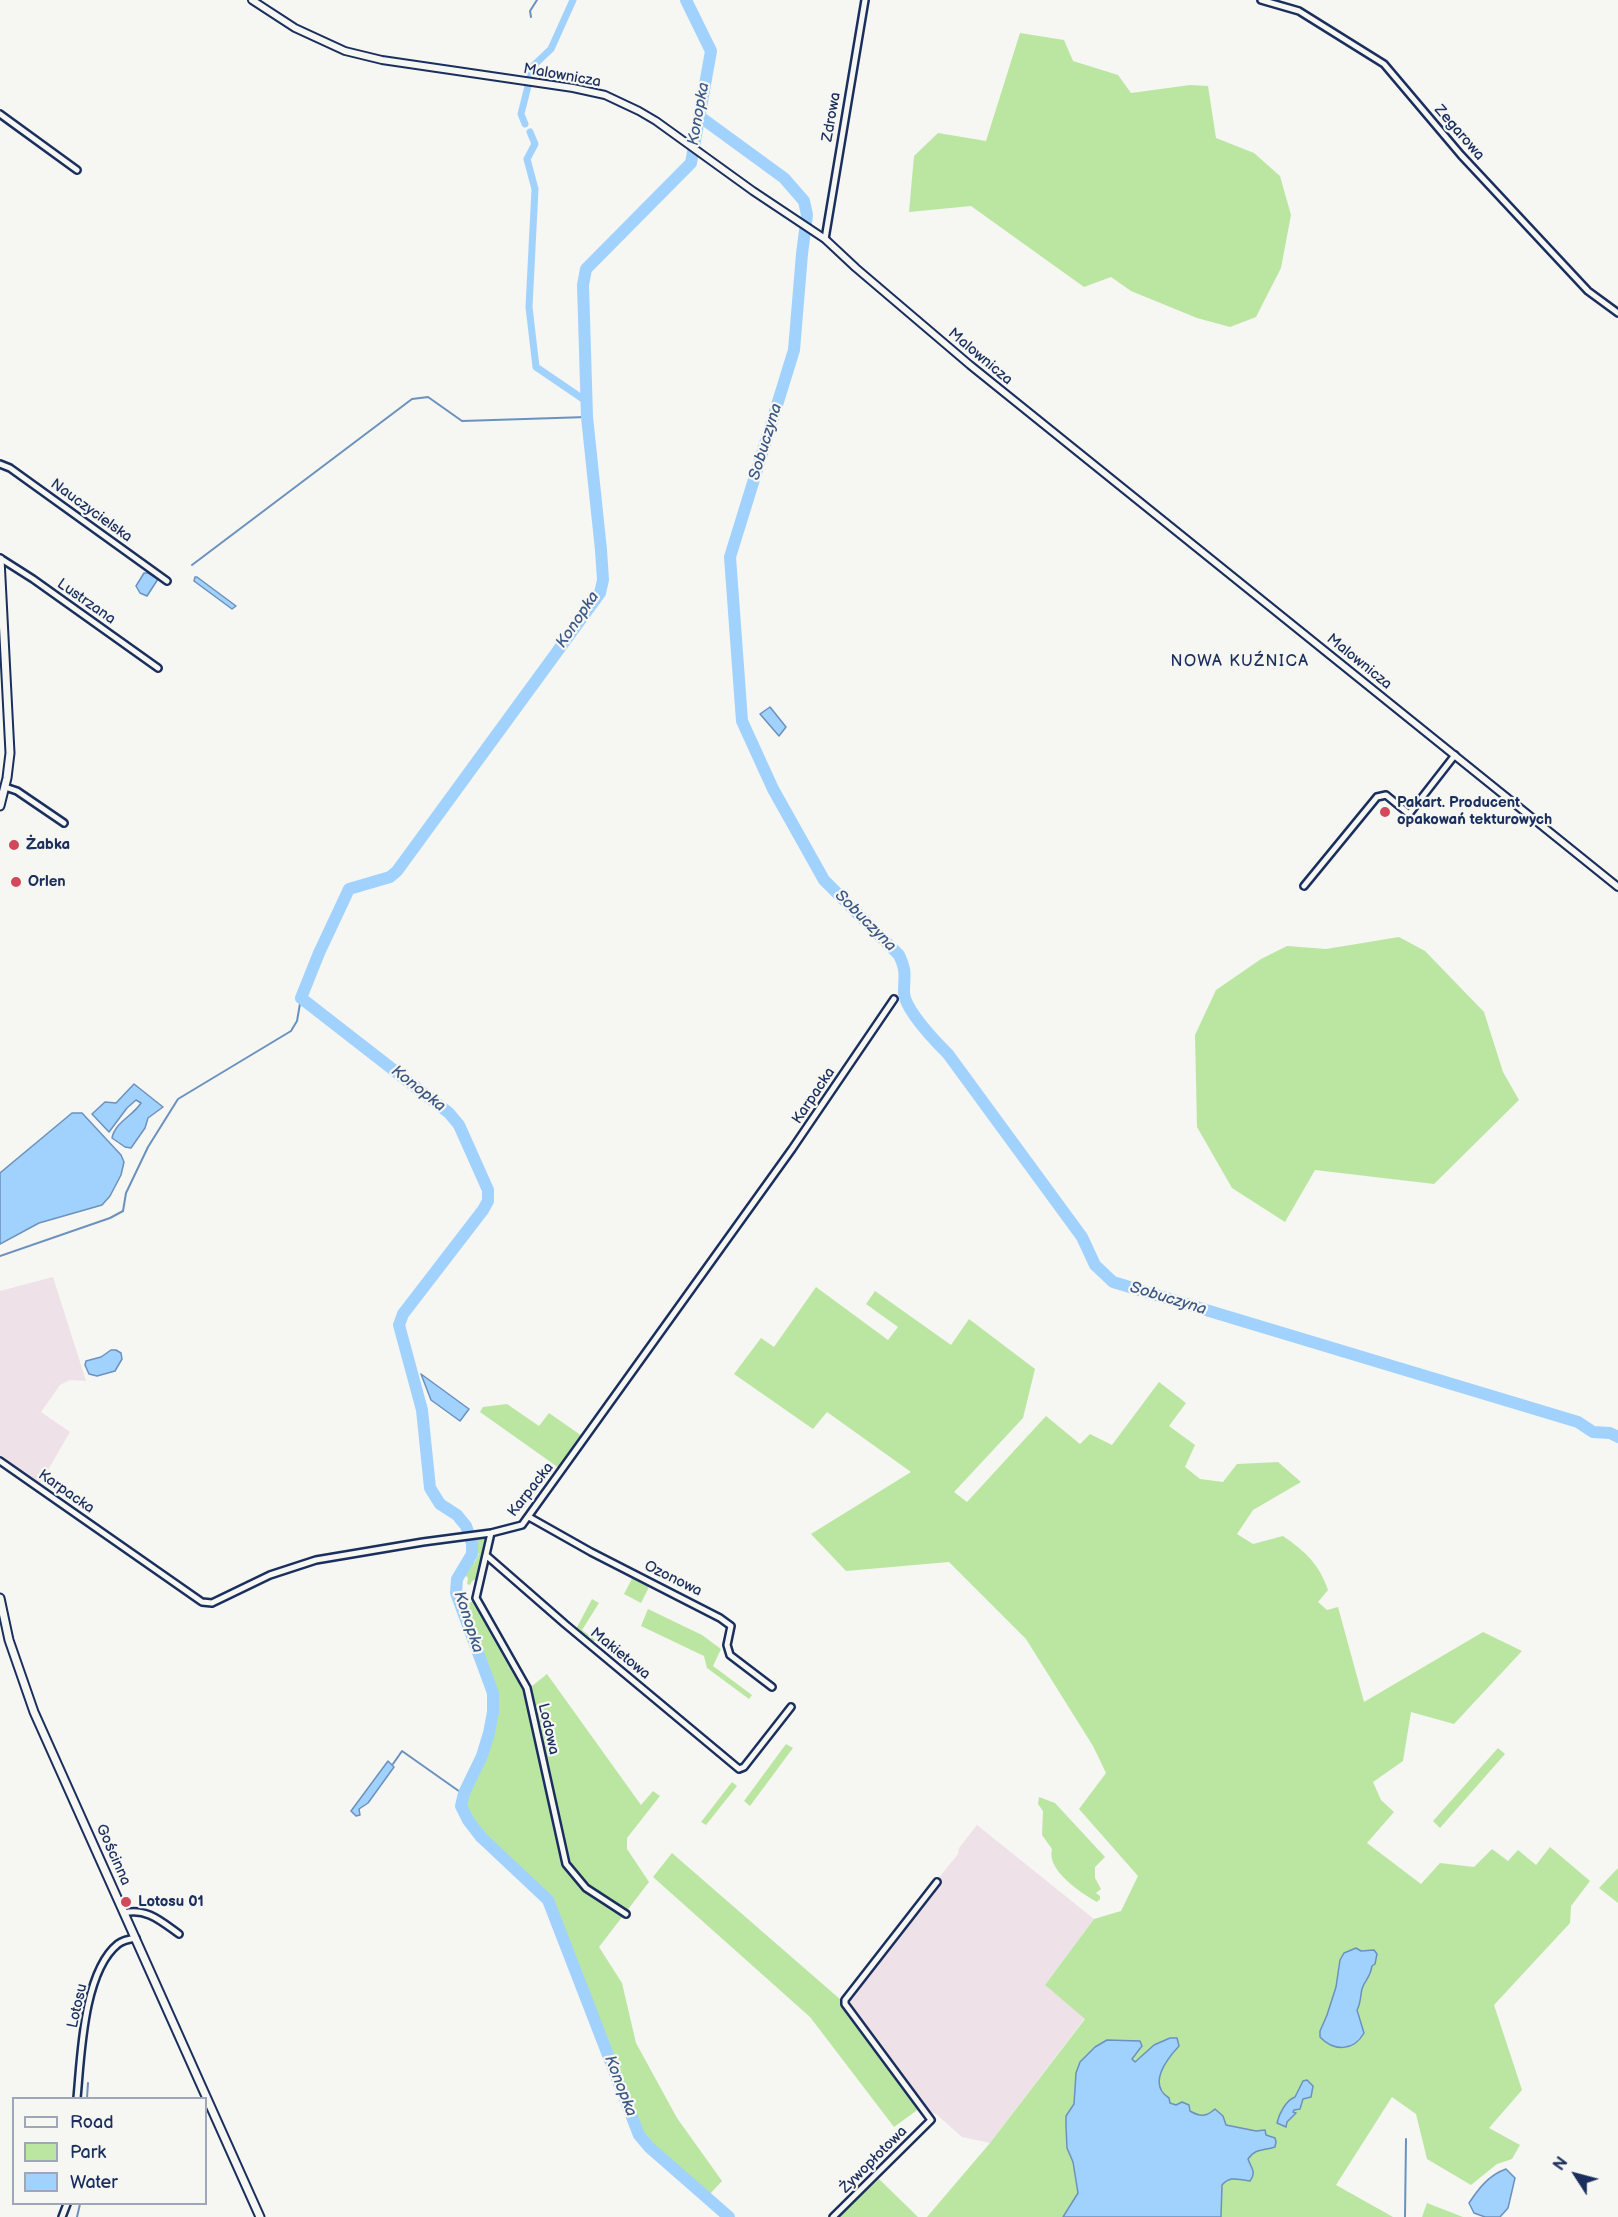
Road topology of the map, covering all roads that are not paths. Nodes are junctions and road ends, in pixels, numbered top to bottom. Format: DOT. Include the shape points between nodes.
graph roads {
  1 [pos="252,0"];
  2 [pos="865,0"];
  3 [pos="1261,0"];
  4 [pos="0,114"];
  5 [pos="77,170"];
  6 [pos="825,239"];
  7 [pos="1618,313"];
  8 [pos="0,464"];
  9 [pos="0,558"];
  10 [pos="167,580"];
  11 [pos="158,668"];
  12 [pos="1455,755"];
  13 [pos="5,787"];
  14 [pos="0,806"];
  15 [pos="64,823"];
  16 [pos="1304,886"];
  17 [pos="1618,887"];
  18 [pos="894,999"];
  19 [pos="0,1461"];
  20 [pos="529,1517"];
  21 [pos="490,1533"];
  22 [pos="487,1556"];
  23 [pos="0,1598"];
  24 [pos="772,1687"];
  25 [pos="791,1707"];
  26 [pos="937,1882"];
  27 [pos="124,1912"];
  28 [pos="626,1914"];
  29 [pos="179,1934"];
  30 [pos="136,1938"];
  31 [pos="77,2097"];
  32 [pos="207,2097"];
  33 [pos="207,2098"];
  34 [pos="260,2217"];
  35 [pos="833,2217"];
  1 -- 6 [label="street, Malownicza" via="320,41 356,54 604,95 639,111"];
  2 -- 6 [label="street, Zdrowa"];
  3 -- 7 [label="street, Zegarowa" via="1299,11 1384,64 1461,155 1581,284"];
  4 -- 5 [label="street"];
  6 -- 12 [label="street, Malownicza" via="970,365"];
  8 -- 10 [label="street, Nauczycielska"];
  9 -- 11 [label="street, Lustrzana"];
  9 -- 13 [label="main road" via="10,753"];
  12 -- 16 [label="street" via="1409,814 1386,795 1377,797"];
  12 -- 17 [label="street, Malownicza"];
  13 -- 14 [label="main road"];
  13 -- 15 [label="street" via="17,790"];
  18 -- 20 [label="street, Karpacka" via="792,1149"];
  19 -- 21 [label="street, Karpacka" via="202,1602 212,1603 270,1575 316,1560"];
  20 -- 21 [label="street, Karpacka" via="522,1526"];
  20 -- 24 [label="street, Ozonowa" via="720,1618 731,1626 727,1645 730,1655"];
  21 -- 22 [label="street, Lodowa"];
  22 -- 25 [label="street, Makietowa" via="739,1768 744,1767"];
  22 -- 28 [label="street, Lodowa" via="476,1598 527,1688 566,1864 586,1888"];
  23 -- 27 [label="main road, Gościnna" via="9,1640 34,1712"];
  26 -- 35 [label="street, Żywopłotowa" via="845,2000 931,2121"];
  27 -- 29 [label="street" via="143,1912"];
  27 -- 30 [label="main road, Gościnna"];
  30 -- 31 [label="street, Lotosu" via="117,1945 103,1961 96,1979 83,2035"];
  30 -- 32 [label="main road, Gościnna"];
  33 -- 34 [label="main road, Gościnna"];
}
